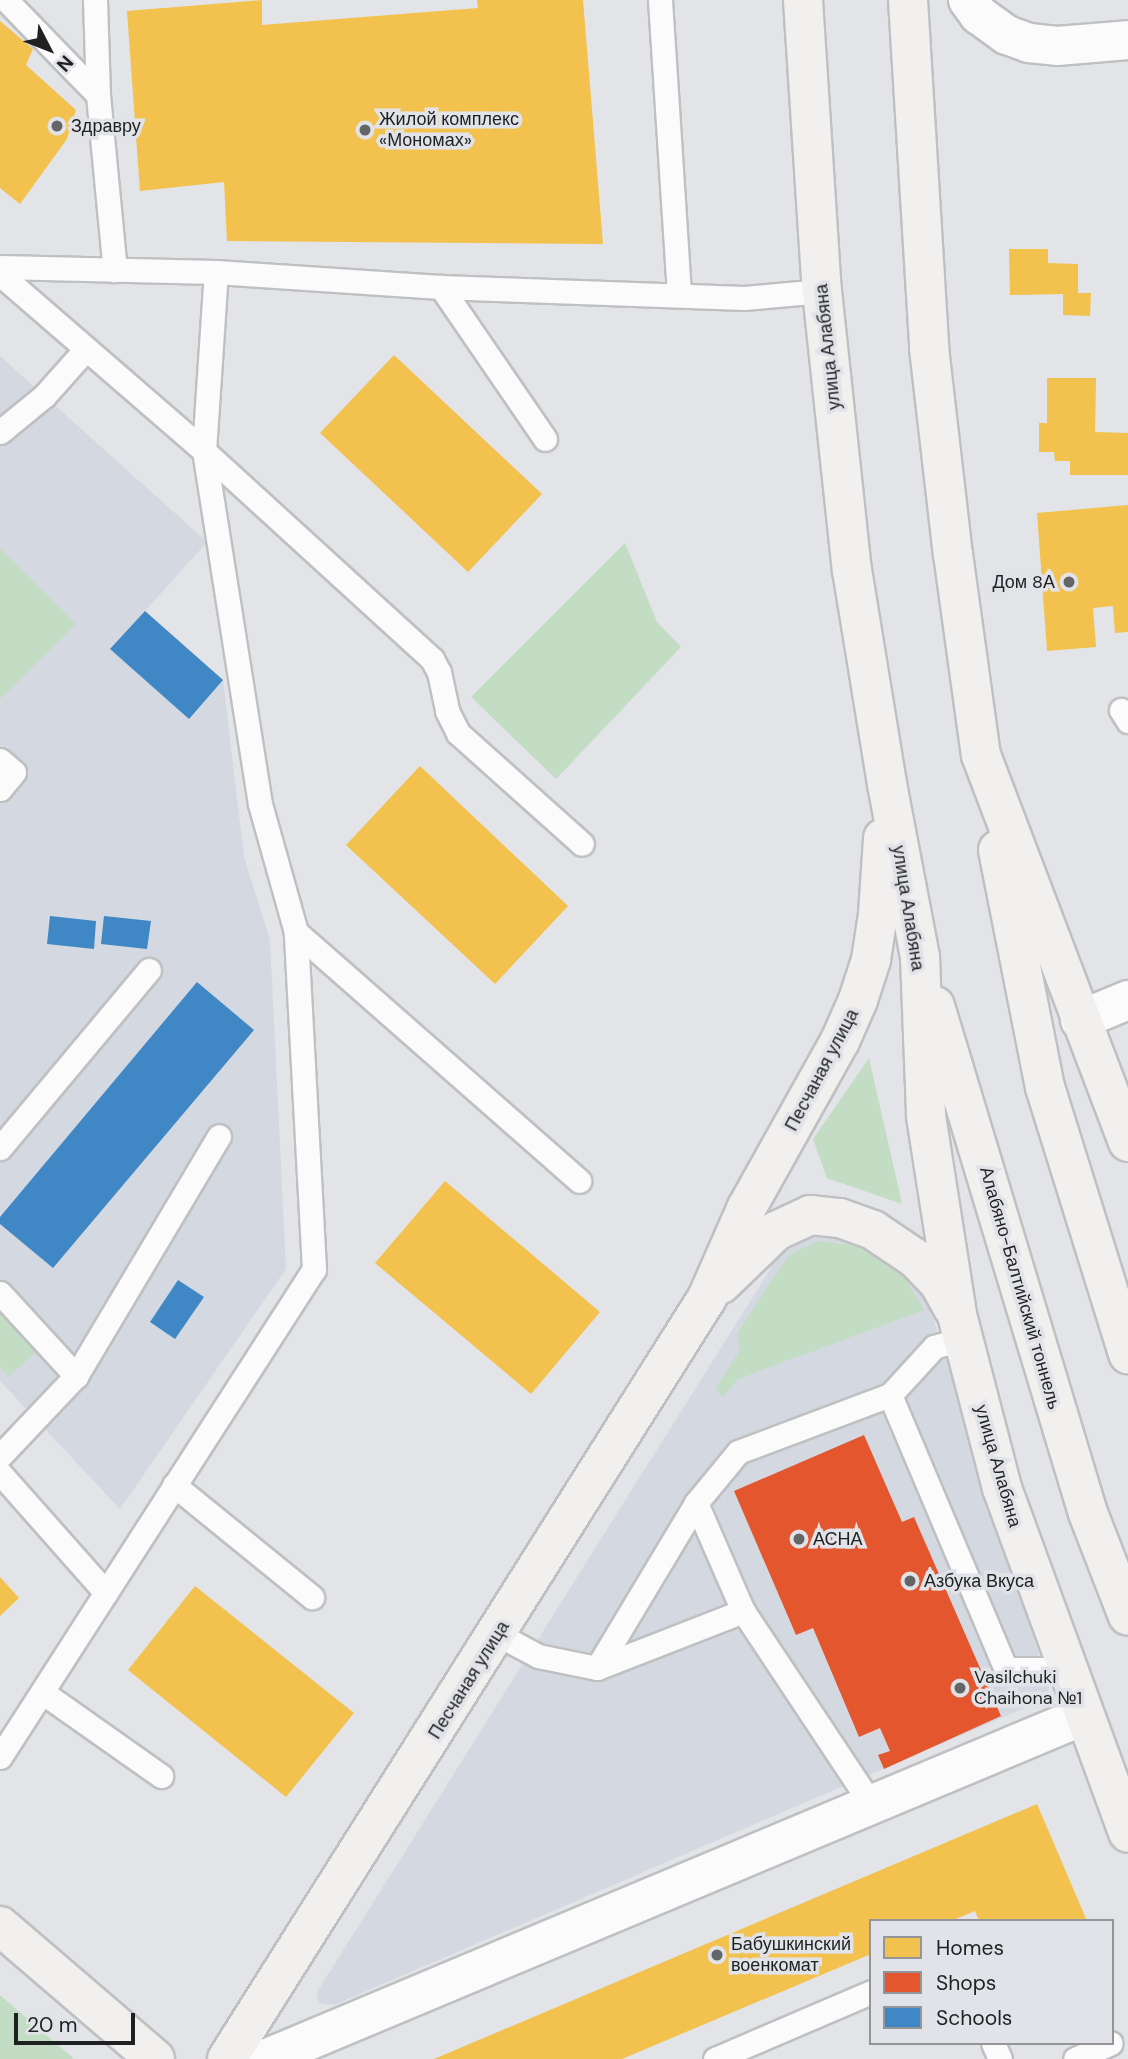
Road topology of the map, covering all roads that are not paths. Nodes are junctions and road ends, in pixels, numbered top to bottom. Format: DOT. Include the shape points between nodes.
graph roads {
  1 [pos="6,0"];
  2 [pos="95,0"];
  3 [pos="660,0"];
  4 [pos="803,0"];
  5 [pos="908,0"];
  6 [pos="968,0"];
  7 [pos="1128,40"];
  8 [pos="97,95"];
  9 [pos="0,267"];
  10 [pos="115,270"];
  11 [pos="216,272"];
  12 [pos="0,274"];
  13 [pos="441,287"];
  14 [pos="822,291"];
  15 [pos="679,293"];
  16 [pos="86,349"];
  17 [pos="0,432"];
  18 [pos="545,439"];
  19 [pos="204,452"];
  20 [pos="981,755"];
  21 [pos="0,760"];
  22 [pos="887,784"];
  23 [pos="0,789"];
  24 [pos="582,844"];
  25 [pos="296,932"];
  26 [pos="919,957"];
  27 [pos="149,970"];
  28 [pos="1128,1000"];
  29 [pos="1080,1020"];
  30 [pos="219,1136"];
  31 [pos="1128,1142"];
  32 [pos="0,1148"];
  33 [pos="579,1181"];
  34 [pos="0,1293"];
  35 [pos="707,1298"];
  36 [pos="960,1327"];
  37 [pos="1128,1354"];
  38 [pos="76,1377"];
  39 [pos="890,1395"];
  40 [pos="0,1456"];
  41 [pos="0,1473"];
  42 [pos="174,1485"];
  43 [pos="696,1503"];
  44 [pos="106,1593"];
  45 [pos="312,1597"];
  46 [pos="743,1611"];
  47 [pos="1128,1616"];
  48 [pos="497,1634"];
  49 [pos="597,1668"];
  50 [pos="1066,1669"];
  51 [pos="41,1692"];
  52 [pos="1083,1716"];
  53 [pos="0,1757"];
  54 [pos="161,1776"];
  55 [pos="871,1804"];
  56 [pos="1128,1833"];
  57 [pos="0,1926"];
  58 [pos="869,1993"];
  59 [pos="1106,2045"];
  60 [pos="155,2059"];
  61 [pos="227,2059"];
  62 [pos="265,2059"];
  63 [pos="715,2059"];
  64 [pos="1075,2059"];
  1 -- 8 [label="lane"];
  2 -- 8 [label="lane"];
  3 -- 15 [label="lane"];
  4 -- 14 [label="main road, улица Алабяна"];
  5 -- 20 [label="main road" via="929,348"];
  6 -- 7 [label="street" via="979,15 1007,35 1029,43 1057,46"];
  8 -- 10 [label="lane"];
  9 -- 10 [label="lane"];
  10 -- 11 [label="lane"];
  11 -- 13 [label="lane"];
  11 -- 19 [label="lane"];
  12 -- 16 [label="lane"];
  13 -- 15 [label="lane"];
  13 -- 18 [label="lane"];
  14 -- 15 [label="lane" via="744,298"];
  14 -- 22 [label="main road, улица Алабяна" via="852,570"];
  16 -- 17 [label="lane" via="44,396"];
  16 -- 19 [label="lane"];
  19 -- 24 [label="lane" via="432,659 458,733"];
  19 -- 25 [label="lane" via="260,804"];
  20 -- 29 [label="main road"];
  20 -- 37 [label="main road" via="1045,1087"];
  21 -- 23 [label="lane" via="14,772"];
  22 -- 26 [label="main road, улица Алабяна"];
  22 -- 35 [label="main road, Песчаная улица" via="878,914 871,960 858,1000 840,1041 746,1209"];
  25 -- 33 [label="lane"];
  25 -- 42 [label="lane" via="314,1269"];
  26 -- 36 [label="main road, улица Алабяна" via="926,1116"];
  26 -- 47 [label="main road, Алабяно-Балтийский тоннель" via="985,1163 1079,1487"];
  27 -- 32 [label="lane"];
  28 -- 29 [label="street"];
  29 -- 31 [label="main road"];
  30 -- 38 [label="lane"];
  34 -- 38 [label="lane"];
  35 -- 36 [label="main road, Песчаная улица" via="776,1231 810,1215 840,1218 873,1230 905,1251 939,1283"];
  35 -- 48 [label="main road, Песчаная улица"];
  36 -- 39 [label="lane" via="934,1347"];
  36 -- 50 [label="main road, улица Алабяна" via="1002,1488"];
  38 -- 40 [label="lane"];
  39 -- 43 [label="lane" via="738,1452"];
  39 -- 50 [label="lane" via="1006,1669"];
  41 -- 44 [label="lane"];
  42 -- 44 [label="lane"];
  42 -- 45 [label="lane"];
  43 -- 46 [label="lane"];
  43 -- 49 [label="lane"];
  44 -- 51 [label="lane"];
  46 -- 49 [label="lane"];
  46 -- 55 [label="lane"];
  48 -- 49 [label="lane" via="538,1656"];
  48 -- 61 [label="main road, Песчаная улица"];
  50 -- 52 [label="main road, улица Алабяна"];
  51 -- 53 [label="lane"];
  51 -- 54 [label="lane"];
  52 -- 55 [label="street"];
  52 -- 56 [label="main road, улица Алабяна"];
  55 -- 62 [label="street"];
  57 -- 60 [label="main road"];
  58 -- 63 [label="lane"];
  59 -- 64 [label="lane"];
}
